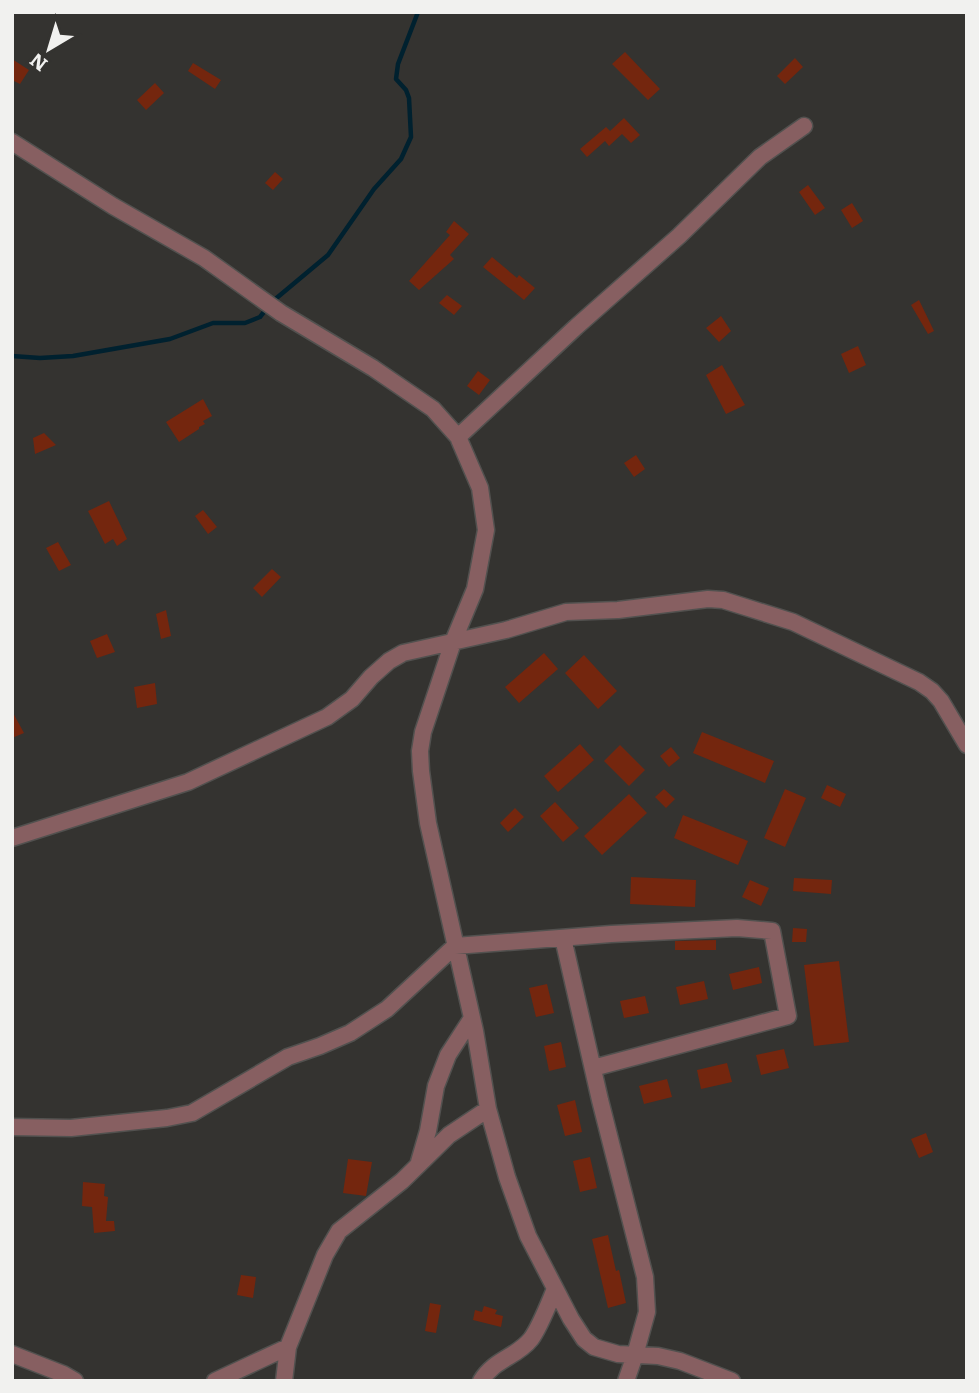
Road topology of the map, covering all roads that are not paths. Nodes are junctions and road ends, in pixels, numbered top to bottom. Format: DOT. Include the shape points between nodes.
graph roads {
  1 [pos="804,126"];
  2 [pos="12,142"];
  3 [pos="458,437"];
  4 [pos="453,642"];
  5 [pos="967,745"];
  6 [pos="12,838"];
  7 [pos="563,938"];
  8 [pos="455,946"];
  9 [pos="472,1018"];
  10 [pos="593,1068"];
  11 [pos="488,1109"];
  12 [pos="12,1127"];
  13 [pos="419,1165"];
  14 [pos="555,1289"];
  15 [pos="288,1347"];
  16 [pos="12,1354"];
  17 [pos="635,1355"];
  18 [pos="75,1381"];
  19 [pos="215,1381"];
  20 [pos="284,1381"];
  21 [pos="481,1381"];
  22 [pos="626,1381"];
  23 [pos="732,1381"];
  1 -- 3 [label="street" via="760,157"];
  2 -- 3 [label="street" via="204,258 281,313 373,368 433,409"];
  3 -- 4 [label="street" via="480,488 486,530 475,589"];
  4 -- 5 [label="street" via="566,612 723,600 793,622 919,682 941,701"];
  4 -- 6 [label="street" via="403,653 327,716 188,782"];
  4 -- 8 [label="street" via="420,751 428,822"];
  7 -- 8 [label="street"];
  7 -- 10 [label="street"];
  7 -- 10 [label="street" via="737,928 772,931 788,1016"];
  8 -- 9 [label="street"];
  8 -- 12 [label="street" via="387,1009 350,1033 288,1057 192,1113 71,1128"];
  9 -- 11 [label="street"];
  9 -- 13 [label="street" via="448,1055 436,1086"];
  10 -- 17 [label="street" via="645,1277 647,1311"];
  11 -- 13 [label="street" via="449,1135"];
  11 -- 14 [label="street" via="528,1236"];
  13 -- 15 [label="street" via="339,1231"];
  14 -- 17 [label="street" via="584,1339 594,1347"];
  14 -- 21 [label="street" via="532,1338"];
  15 -- 19 [label="street"];
  15 -- 20 [label="street"];
  16 -- 18 [label="street"];
  17 -- 22 [label="street"];
  17 -- 23 [label="street" via="680,1360"];
}
